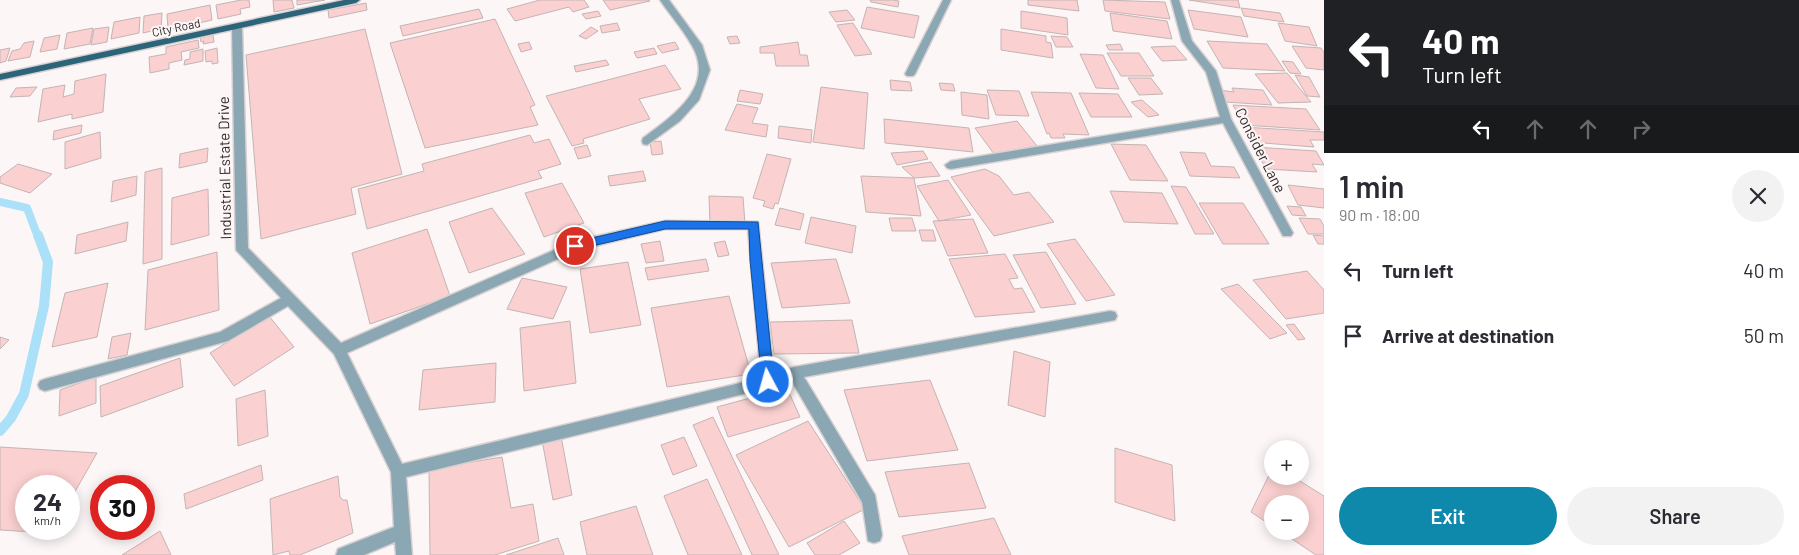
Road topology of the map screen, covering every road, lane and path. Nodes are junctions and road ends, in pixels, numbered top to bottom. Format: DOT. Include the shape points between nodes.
graph roads {
  1 [pos="356,0"];
  2 [pos="664,0"];
  3 [pos="947,0"];
  4 [pos="1175,0"];
  5 [pos="237,27"];
  6 [pos="910,74"];
  7 [pos="0,77"];
  8 [pos="1226,119"];
  9 [pos="647,141"];
  10 [pos="951,164"];
  11 [pos="1287,233"];
  12 [pos="288,300"];
  13 [pos="1110,316"];
  14 [pos="340,350"];
  15 [pos="794,373"];
  16 [pos="768,382"];
  17 [pos="45,385"];
  18 [pos="398,472"];
  19 [pos="402,531"];
  20 [pos="874,535"];
  21 [pos="344,555"];
  22 [pos="404,555"];
  1 -- 5 [label="main road, City Road"];
  2 -- 9 [label="street" via="696,45 705,70 695,98 676,119"];
  3 -- 6 [label="street"];
  4 -- 8 [label="street, Consider Lane" via="1187,41 1211,71"];
  5 -- 7 [label="main road, City Road"];
  5 -- 12 [label="street, Industrial Estate Drive" via="242,250"];
  8 -- 10 [label="street"];
  8 -- 11 [label="street, Consider Lane"];
  12 -- 14 [label="street, Industrial Estate Drive"];
  12 -- 17 [label="street" via="224,337"];
  13 -- 15 [label="street"];
  14 -- 16 [label="street" via="575,246 665,225 754,225"];
  14 -- 18 [label="street, Industrial Estate Drive"];
  15 -- 16 [label="street"];
  15 -- 20 [label="street" via="870,500"];
  16 -- 18 [label="street"];
  18 -- 19 [label="street, Industrial Estate Drive"];
  19 -- 21 [label="street"];
  19 -- 22 [label="street, Industrial Estate Drive"];
}
